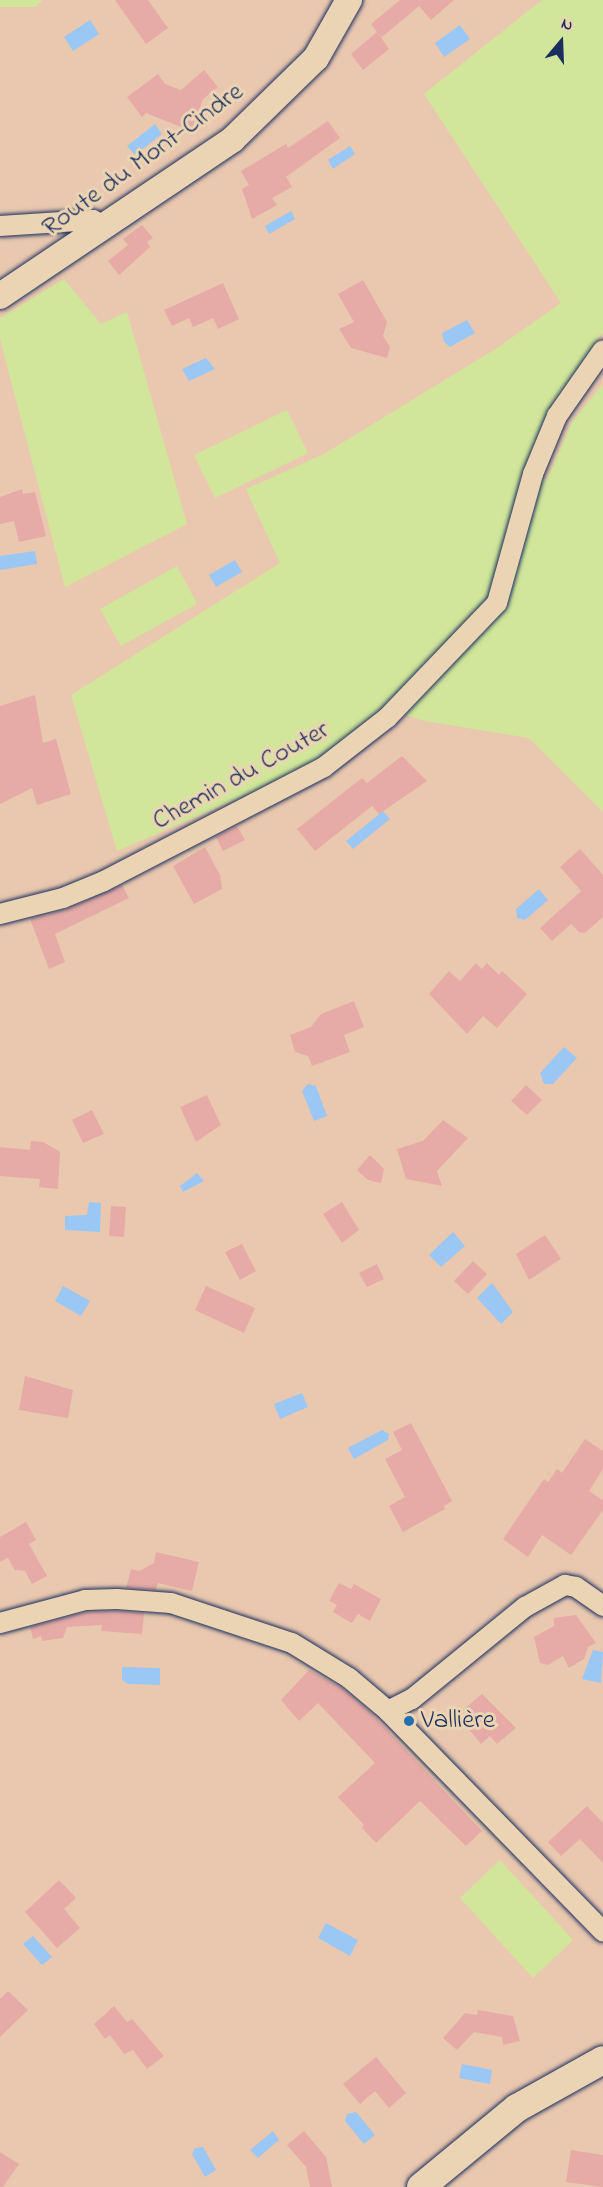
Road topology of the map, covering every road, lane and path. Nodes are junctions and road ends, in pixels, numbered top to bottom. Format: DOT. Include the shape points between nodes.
graph roads {
  1 [pos="349,0"];
  2 [pos="0,226"];
  3 [pos="106,227"];
  4 [pos="0,296"];
  5 [pos="603,350"];
  6 [pos="0,914"];
  7 [pos="603,1606"];
  8 [pos="0,1623"];
  9 [pos="388,1711"];
  10 [pos="603,1931"];
  11 [pos="603,2060"];
  12 [pos="421,2187"];
  1 -- 3 [label="street, Route du Mont-Cindre" via="316,58 294,84 232,140"];
  2 -- 3 [label="street" via="93,220"];
  3 -- 4 [label="street, Route du Mont-Cindre"];
  5 -- 6 [label="street, Chemin du Couter" via="557,416 533,474 497,603 387,718 324,767 104,881 63,898"];
  7 -- 9 [label="street" via="576,1587 565,1585 525,1607 412,1699"];
  8 -- 9 [label="street" via="85,1600 171,1603 292,1643 349,1678"];
  9 -- 10 [label="street"];
  11 -- 12 [label="main road" via="517,2108"];
}
